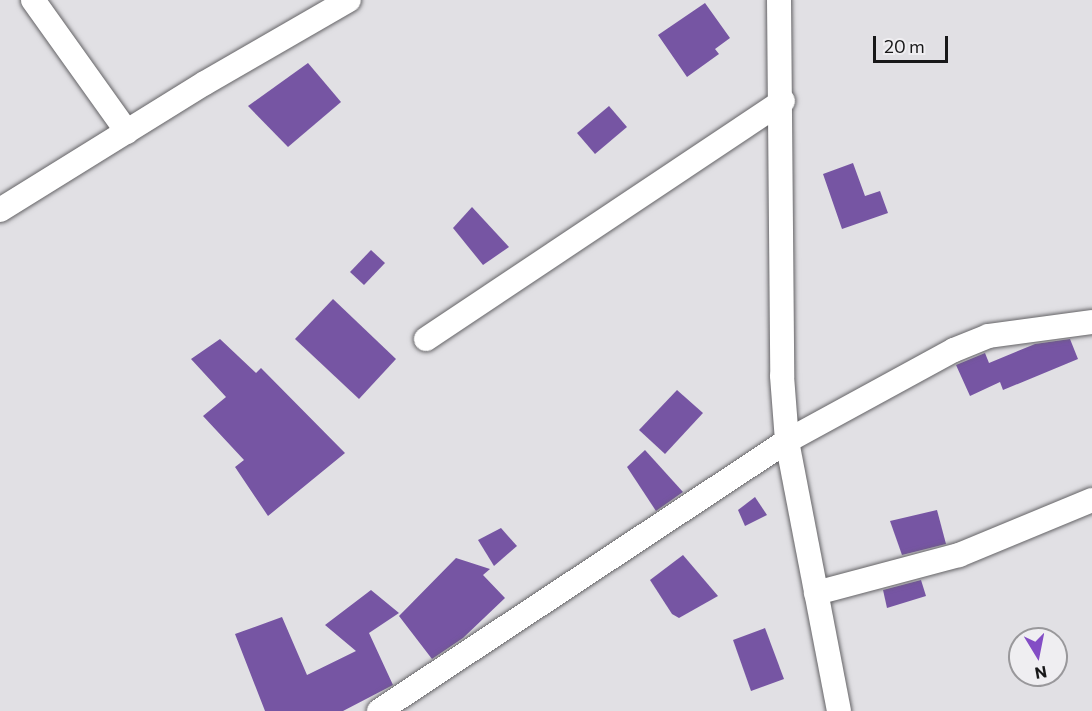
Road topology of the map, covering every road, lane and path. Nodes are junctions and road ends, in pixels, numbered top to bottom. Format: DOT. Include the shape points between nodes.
graph roads {
  1 [pos="33,0"];
  2 [pos="779,0"];
  3 [pos="343,2"];
  4 [pos="783,101"];
  5 [pos="128,132"];
  6 [pos="0,210"];
  7 [pos="1092,322"];
  8 [pos="426,339"];
  9 [pos="787,441"];
  10 [pos="1092,500"];
  11 [pos="816,593"];
  12 [pos="379,711"];
  13 [pos="839,711"];
  1 -- 5 [label="street"];
  2 -- 4 [label="street"];
  3 -- 5 [label="street"];
  4 -- 8 [label="street"];
  4 -- 9 [label="street" via="782,376"];
  5 -- 6 [label="street"];
  7 -- 9 [label="street" via="988,336 954,350"];
  9 -- 11 [label="street"];
  9 -- 12 [label="street"];
  10 -- 11 [label="street" via="959,555"];
  11 -- 13 [label="street"];
}
